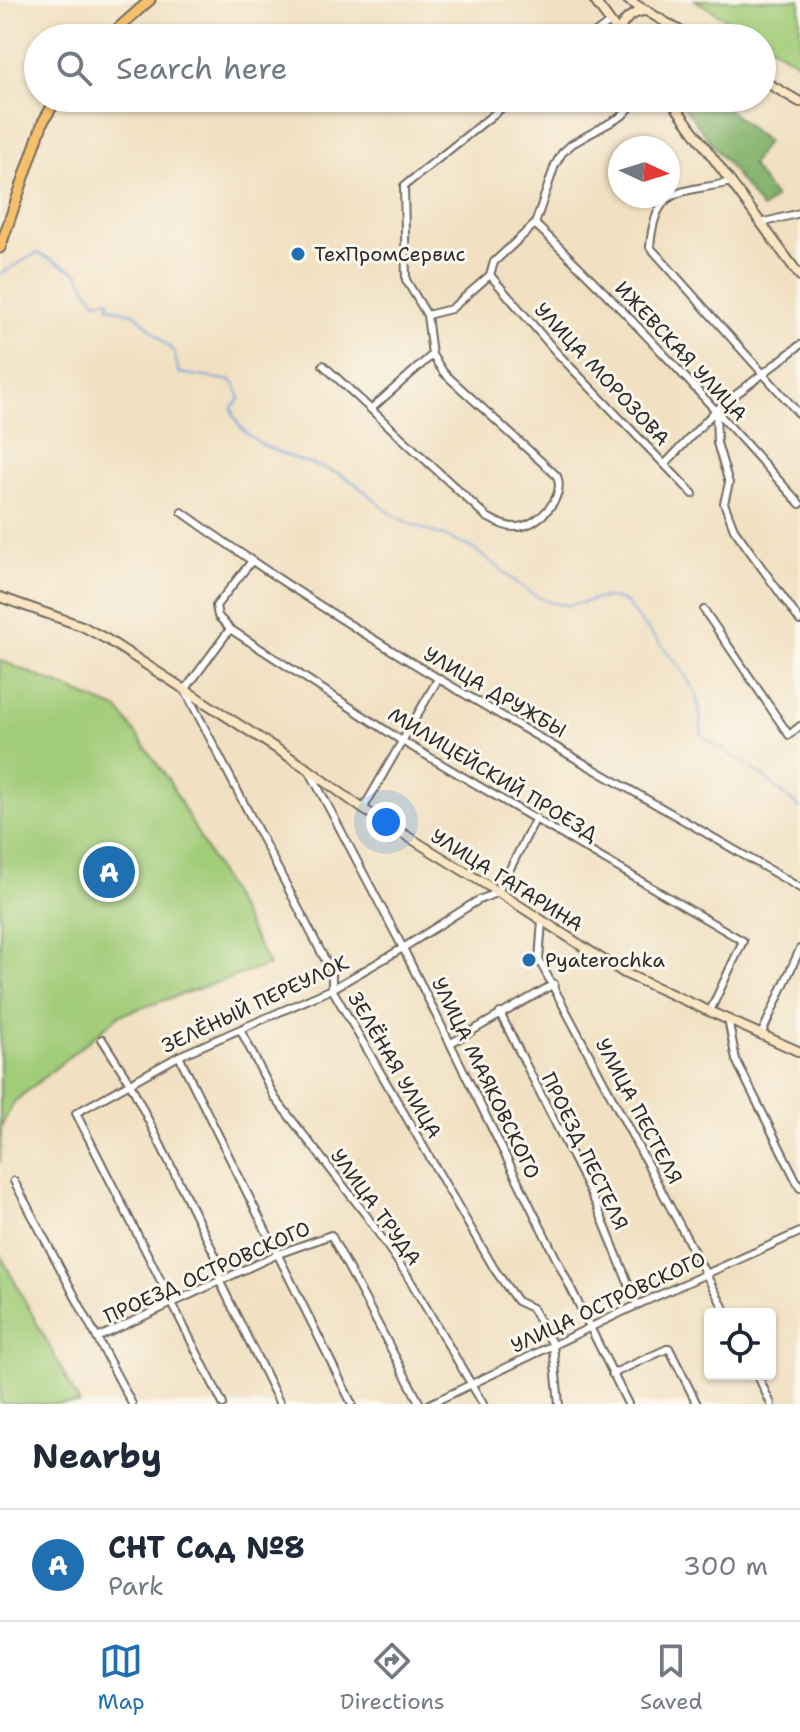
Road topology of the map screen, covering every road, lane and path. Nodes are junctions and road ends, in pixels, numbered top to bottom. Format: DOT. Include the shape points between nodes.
graph roads {
  1 [pos="150,0"];
  2 [pos="594,0"];
  3 [pos="628,0"];
  4 [pos="647,11"];
  5 [pos="610,22"];
  6 [pos="123,24"];
  7 [pos="607,24"];
  8 [pos="625,24"];
  9 [pos="669,24"];
  10 [pos="776,88"];
  11 [pos="800,102"];
  12 [pos="49,112"];
  13 [pos="496,112"];
  14 [pos="626,112"];
  15 [pos="679,112"];
  16 [pos="731,182"];
  17 [pos="800,213"];
  18 [pos="761,223"];
  19 [pos="535,224"];
  20 [pos="0,248"];
  21 [pos="490,275"];
  22 [pos="800,276"];
  23 [pos="427,315"];
  24 [pos="800,345"];
  25 [pos="432,355"];
  26 [pos="323,365"];
  27 [pos="764,376"];
  28 [pos="371,409"];
  29 [pos="716,410"];
  30 [pos="800,415"];
  31 [pos="665,464"];
  32 [pos="693,494"];
  33 [pos="800,504"];
  34 [pos="182,512"];
  35 [pos="251,562"];
  36 [pos="0,597"];
  37 [pos="704,610"];
  38 [pos="800,621"];
  39 [pos="230,629"];
  40 [pos="438,679"];
  41 [pos="185,690"];
  42 [pos="800,726"];
  43 [pos="402,741"];
  44 [pos="308,769"];
  45 [pos="363,809"];
  46 [pos="536,818"];
  47 [pos="800,888"];
  48 [pos="498,892"];
  49 [pos="542,921"];
  50 [pos="403,948"];
  51 [pos="800,949"];
  52 [pos="554,984"];
  53 [pos="332,989"];
  54 [pos="710,1011"];
  55 [pos="500,1013"];
  56 [pos="728,1019"];
  57 [pos="241,1031"];
  58 [pos="761,1035"];
  59 [pos="102,1039"];
  60 [pos="451,1043"];
  61 [pos="800,1052"];
  62 [pos="179,1056"];
  63 [pos="130,1083"];
  64 [pos="14,1181"];
  65 [pos="800,1188"];
  66 [pos="800,1232"];
  67 [pos="278,1254"];
  68 [pos="707,1273"];
  69 [pos="220,1282"];
  70 [pos="172,1304"];
  71 [pos="637,1305"];
  72 [pos="724,1308"];
  73 [pos="591,1328"];
  74 [pos="97,1338"];
  75 [pos="553,1345"];
  76 [pos="612,1374"];
  77 [pos="760,1380"];
  78 [pos="471,1383"];
  79 [pos="132,1404"];
  80 [pos="223,1404"];
  81 [pos="280,1404"];
  82 [pos="352,1404"];
  83 [pos="420,1404"];
  84 [pos="430,1404"];
  85 [pos="483,1404"];
  86 [pos="559,1404"];
  87 [pos="628,1404"];
  88 [pos="697,1404"];
  89 [pos="771,1404"];
  1 -- 6 [label="main road"];
  2 -- 5 [label="main road"];
  3 -- 4 [label="main road"];
  4 -- 8 [label="main road" via="635,13"];
  4 -- 9 [label="main road"];
  5 -- 7 [label="street"];
  10 -- 11 [label="main road"];
  12 -- 20 [label="main road"];
  13 -- 23 [label="street" via="404,186 406,280"];
  14 -- 19 [label="street" via="562,153"];
  15 -- 16 [label="main road"];
  16 -- 18 [label="main road"];
  16 -- 27 [label="street" via="672,193 660,205 650,247"];
  17 -- 18 [label="street"];
  18 -- 22 [label="main road"];
  19 -- 21 [label="street" via="494,262"];
  19 -- 29 [label="street, ИЖЕВСКАЯ УЛИЦА"];
  21 -- 23 [label="street" via="451,309"];
  21 -- 31 [label="street, УЛИЦА МОРОЗОВА"];
  23 -- 25 [label="street"];
  24 -- 27 [label="street"];
  25 -- 28 [label="street"];
  25 -- 28 [label="street" via="444,373 557,476 559,494 538,519 514,527 487,517"];
  26 -- 28 [label="street"];
  27 -- 29 [label="street"];
  27 -- 30 [label="street"];
  29 -- 31 [label="street"];
  29 -- 33 [label="street, ИЖЕВСКАЯ УЛИЦА"];
  29 -- 38 [label="street" via="717,443 729,483 724,503 734,529"];
  31 -- 32 [label="street, УЛИЦА МОРОЗОВА"];
  34 -- 35 [label="street, УЛИЦА ДРУЖБЫ"];
  35 -- 39 [label="street" via="216,606"];
  35 -- 40 [label="street, УЛИЦА ДРУЖБЫ"];
  36 -- 41 [label="main road, УЛИЦА ГАГАРИНА" via="82,626"];
  37 -- 42 [label="street" via="789,735"];
  39 -- 41 [label="street"];
  39 -- 43 [label="street, МИЛИЦЕЙСКИЙ ПРОЕЗД"];
  40 -- 43 [label="street"];
  40 -- 47 [label="street, УЛИЦА ДРУЖБЫ"];
  41 -- 44 [label="main road, УЛИЦА ГАГАРИНА"];
  41 -- 53 [label="street, ЗЕЛЁНАЯ УЛИЦА" via="332,973"];
  43 -- 45 [label="street"];
  43 -- 46 [label="street, МИЛИЦЕЙСКИЙ ПРОЕЗД"];
  44 -- 45 [label="main road, УЛИЦА ГАГАРИНА"];
  44 -- 50 [label="street, УЛИЦА МАЯКОВСКОГО"];
  45 -- 48 [label="main road, УЛИЦА ГАГАРИНА"];
  46 -- 48 [label="street"];
  46 -- 54 [label="street, МИЛИЦЕЙСКИЙ ПРОЕЗД" via="743,941"];
  48 -- 49 [label="main road, УЛИЦА ГАГАРИНА"];
  48 -- 50 [label="street, ЗЕЛЁНЫЙ ПЕРЕУЛОК"];
  49 -- 52 [label="street, УЛИЦА ПЕСТЕЛЯ" via="539,960"];
  49 -- 54 [label="main road, УЛИЦА ГАГАРИНА" via="624,973"];
  50 -- 53 [label="street, ЗЕЛЁНЫЙ ПЕРЕУЛОК"];
  50 -- 60 [label="street, УЛИЦА МАЯКОВСКОГО"];
  51 -- 58 [label="street"];
  52 -- 55 [label="street"];
  52 -- 68 [label="street, УЛИЦА ПЕСТЕЛЯ"];
  53 -- 57 [label="street, ЗЕЛЁНЫЙ ПЕРЕУЛОК"];
  53 -- 75 [label="street, ЗЕЛЁНАЯ УЛИЦА" via="495,1270 517,1301 532,1308"];
  54 -- 56 [label="main road, УЛИЦА ГАГАРИНА"];
  55 -- 60 [label="street"];
  55 -- 71 [label="street, ПРОЕЗД ПЕСТЕЛЯ" via="597,1206"];
  56 -- 58 [label="main road, УЛИЦА ГАГАРИНА"];
  56 -- 65 [label="street" via="736,1060"];
  57 -- 62 [label="street, ЗЕЛЁНЫЙ ПЕРЕУЛОК"];
  57 -- 78 [label="street, УЛИЦА ТРУДА" via="275,1098 374,1227"];
  58 -- 61 [label="main road, УЛИЦА ГАГАРИНА"];
  59 -- 63 [label="street"];
  60 -- 73 [label="street, УЛИЦА МАЯКОВСКОГО"];
  62 -- 63 [label="street, ЗЕЛЁНЫЙ ПЕРЕУЛОК"];
  62 -- 67 [label="street"];
  63 -- 69 [label="street" via="219,1263"];
  63 -- 70 [label="street, ЗЕЛЁНЫЙ ПЕРЕУЛОК" via="76,1113"];
  64 -- 74 [label="street"];
  66 -- 68 [label="street, УЛИЦА ОСТРОВСКОГО"];
  67 -- 69 [label="street, ПРОЕЗД ОСТРОВСКОГО"];
  67 -- 82 [label="street"];
  67 -- 83 [label="street, ПРОЕЗД ОСТРОВСКОГО" via="331,1235"];
  68 -- 71 [label="street, УЛИЦА ОСТРОВСКОГО"];
  68 -- 72 [label="street, УЛИЦА ПЕСТЕЛЯ"];
  69 -- 70 [label="street, ПРОЕЗД ОСТРОВСКОГО"];
  69 -- 81 [label="street"];
  70 -- 74 [label="street, ПРОЕЗД ОСТРОВСКОГО"];
  70 -- 80 [label="street"];
  71 -- 73 [label="street, УЛИЦА ОСТРОВСКОГО"];
  73 -- 75 [label="street, УЛИЦА ОСТРОВСКОГО"];
  73 -- 76 [label="street, УЛИЦА МАЯКОВСКОГО"];
  74 -- 79 [label="street"];
  75 -- 78 [label="street, УЛИЦА ОСТРОВСКОГО"];
  75 -- 86 [label="street, ЗЕЛЁНАЯ УЛИЦА"];
  76 -- 87 [label="street, УЛИЦА МАЯКОВСКОГО"];
  76 -- 88 [label="street" via="669,1348"];
  77 -- 89 [label="street"];
  78 -- 84 [label="street, УЛИЦА ОСТРОВСКОГО"];
  78 -- 85 [label="street, УЛИЦА ТРУДА"];
}
